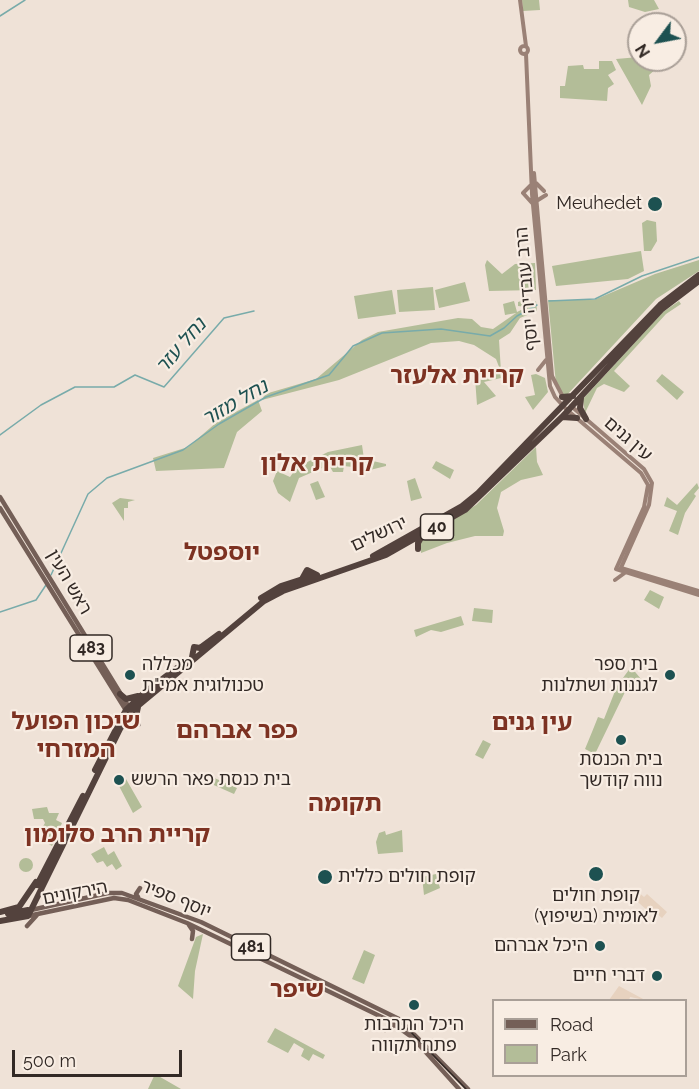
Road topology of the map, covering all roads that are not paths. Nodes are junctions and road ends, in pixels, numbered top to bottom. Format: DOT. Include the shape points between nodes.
graph roads {
  1 [pos="520,0"];
  2 [pos="533,182"];
  3 [pos="535,206"];
  4 [pos="699,276"];
  5 [pos="546,360"];
  6 [pos="538,370"];
  7 [pos="580,393"];
  8 [pos="560,398"];
  9 [pos="568,406"];
  10 [pos="560,415"];
  11 [pos="577,418"];
  12 [pos="586,419"];
  13 [pos="609,431"];
  14 [pos="602,434"];
  15 [pos="0,497"];
  16 [pos="0,507"];
  17 [pos="424,535"];
  18 [pos="407,544"];
  19 [pos="619,568"];
  20 [pos="628,572"];
  21 [pos="45,573"];
  22 [pos="615,580"];
  23 [pos="52,584"];
  24 [pos="699,593"];
  25 [pos="120,693"];
  26 [pos="144,693"];
  27 [pos="139,705"];
  28 [pos="129,711"];
  29 [pos="120,729"];
  30 [pos="46,866"];
  31 [pos="140,888"];
  32 [pos="112,893"];
  33 [pos="35,898"];
  34 [pos="140,899"];
  35 [pos="128,900"];
  36 [pos="45,907"];
  37 [pos="39,913"];
  38 [pos="0,914"];
  39 [pos="25,917"];
  40 [pos="0,921"];
  41 [pos="187,923"];
  42 [pos="206,931"];
  43 [pos="387,1016"];
  44 [pos="395,1025"];
  45 [pos="385,1030"];
  46 [pos="459,1089"];
  47 [pos="468,1089"];
  1 -- 2 [label="main road, הרב עובדיה יוסף"];
  2 -- 3 [label="main road, הרב עובדיה יוסף"];
  2 -- 3 [label="main road" via="523,193"];
  2 -- 3 [label="main road" via="545,193"];
  3 -- 5 [label="main road, הרב עובדיה יוסף"];
  3 -- 8 [label="main road, הרב עובדיה יוסף" via="552,376"];
  4 -- 7 [label="highway, ירושלים / 40"];
  5 -- 6 [label="main road"];
  5 -- 8 [label="main road, הרב עובדיה יוסף" via="550,386"];
  7 -- 8 [label="highway"];
  7 -- 9 [label="highway, ירושלים / 40"];
  7 -- 12 [label="highway"];
  8 -- 9 [label="main road, הרב עובדיה יוסף"];
  8 -- 10 [label="highway"];
  9 -- 10 [label="highway, ירושלים / 40"];
  9 -- 11 [label="main road, עין גנים"];
  9 -- 12 [label="main road, עין גנים"];
  10 -- 11 [label="highway"];
  10 -- 17 [label="highway, ירושלים / 40" via="482,496"];
  10 -- 26 [label="highway, ירושלים / 40" via="462,506 376,555 281,586"];
  11 -- 19 [label="main road, עין גנים" via="648,484 644,507"];
  12 -- 14 [label="main road, עין גנים"];
  13 -- 14 [label="main road"];
  14 -- 19 [label="main road, עין גנים" via="644,469 652,483 649,505"];
  15 -- 21 [label="main road, ראש העין / 483"];
  16 -- 21 [label="main road, ראש העין / 483"];
  17 -- 18 [label="highway, ירושלים / 40"];
  17 -- 18 [label="highway" via="417,547"];
  18 -- 27 [label="highway, ירושלים / 40" via="264,601"];
  19 -- 20 [label="main road"];
  19 -- 24 [label="main road"];
  20 -- 22 [label="main road"];
  20 -- 24 [label="main road"];
  21 -- 23 [label="main road, ראש העין / 483"];
  23 -- 25 [label="main road, ראש העין / 483"];
  23 -- 28 [label="main road, ראש העין / 483" via="96,665"];
  25 -- 26 [label="highway" via="130,699"];
  25 -- 28 [label="main road, ראש העין / 483"];
  26 -- 28 [label="highway, ירושלים / 40"];
  27 -- 28 [label="highway, ירושלים / 40"];
  27 -- 29 [label="highway" via="137,725 127,722"];
  28 -- 29 [label="highway, 40"];
  28 -- 30 [label="highway, 40"];
  29 -- 33 [label="highway, 40"];
  30 -- 38 [label="highway, 40" via="23,903"];
  30 -- 39 [label="highway, 40"];
  31 -- 34 [label="main road" via="136,894"];
  32 -- 34 [label="main road, יוסף ספיר / 481"];
  32 -- 36 [label="main road, הירקונים / 481"];
  33 -- 36 [label="main road" via="37,904"];
  33 -- 39 [label="highway, 40"];
  34 -- 43 [label="main road, יוסף ספיר / 481" via="201,922"];
  35 -- 37 [label="main road, הירקונים / 481" via="111,898"];
  35 -- 41 [label="main road, יוסף ספיר / 481"];
  36 -- 39 [label="main road, הירקונים / 481"];
  37 -- 39 [label="main road, הירקונים / 481"];
  37 -- 39 [label="main road"];
  38 -- 39 [label="highway, 40"];
  39 -- 40 [label="highway"];
  41 -- 42 [label="main road, יוסף ספיר / 481"];
  41 -- 42 [label="main road" via="193,931 192,939"];
  42 -- 43 [label="main road, יוסף ספיר / 481"];
  43 -- 44 [label="main road, 481"];
  43 -- 47 [label="main road, 481" via="405,1023"];
  44 -- 45 [label="main road"];
  44 -- 46 [label="main road, 481" via="413,1038"];
}
